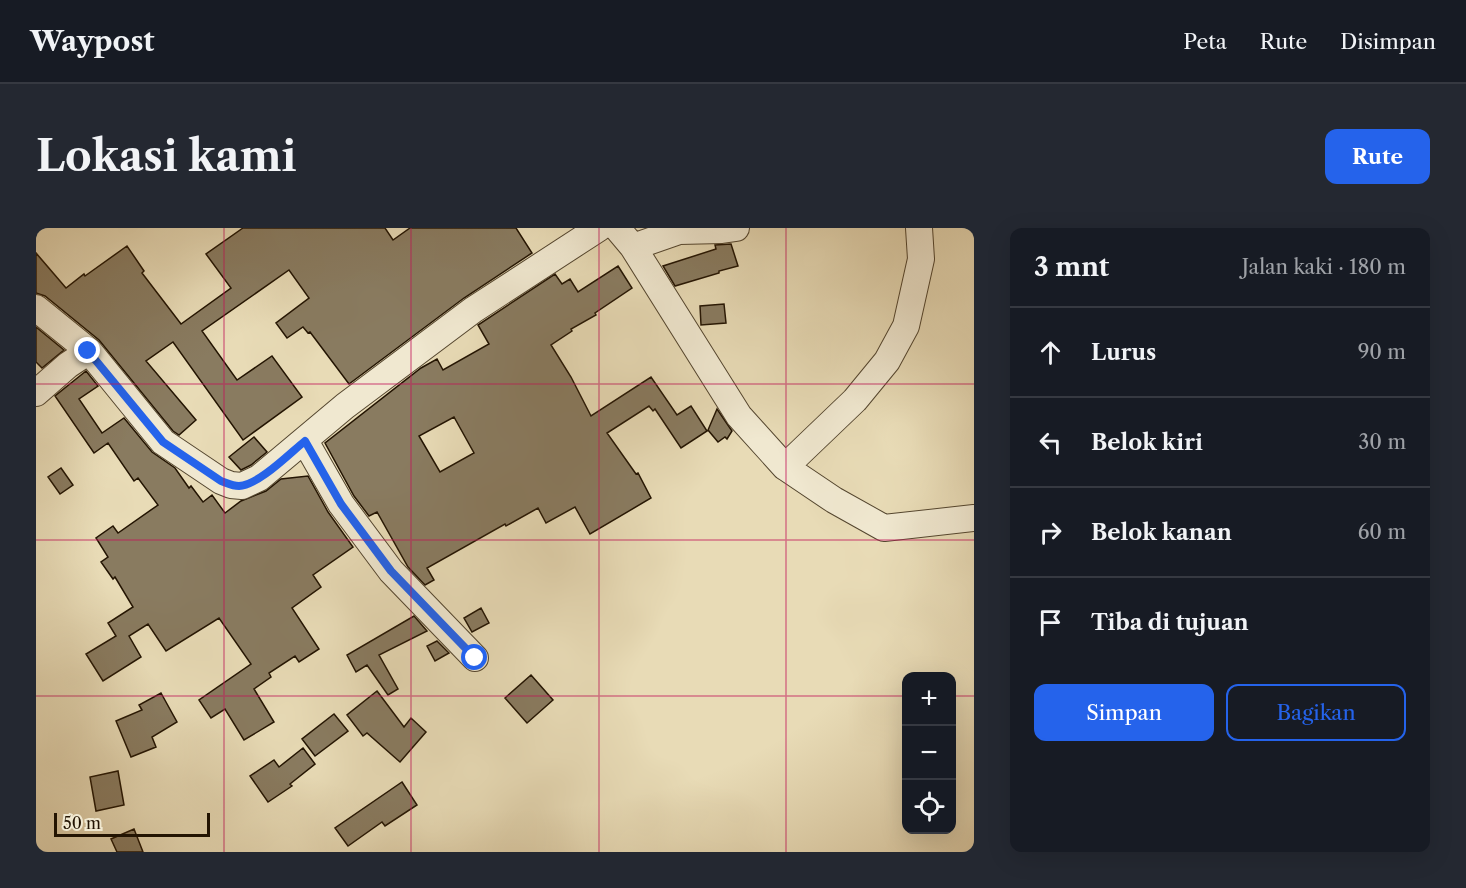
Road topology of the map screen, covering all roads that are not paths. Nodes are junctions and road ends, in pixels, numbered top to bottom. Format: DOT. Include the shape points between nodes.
graph roads {
  1 [pos="599,228"];
  2 [pos="736,228"];
  3 [pos="919,228"];
  4 [pos="625,237"];
  5 [pos="36,308"];
  6 [pos="88,351"];
  7 [pos="36,393"];
  8 [pos="305,441"];
  9 [pos="785,467"];
  10 [pos="974,518"];
  11 [pos="475,658"];
  1 -- 8 [label="street" via="473,310 345,406"];
  2 -- 4 [label="street"];
  3 -- 9 [label="street" via="921,260 906,326 887,361 855,400"];
  4 -- 9 [label="street" via="739,416"];
  5 -- 6 [label="street"];
  6 -- 7 [label="street"];
  6 -- 8 [label="street" via="163,442 221,481 242,486 259,478"];
  8 -- 11 [label="street" via="341,504 391,571"];
  9 -- 10 [label="street" via="884,528"];
}
